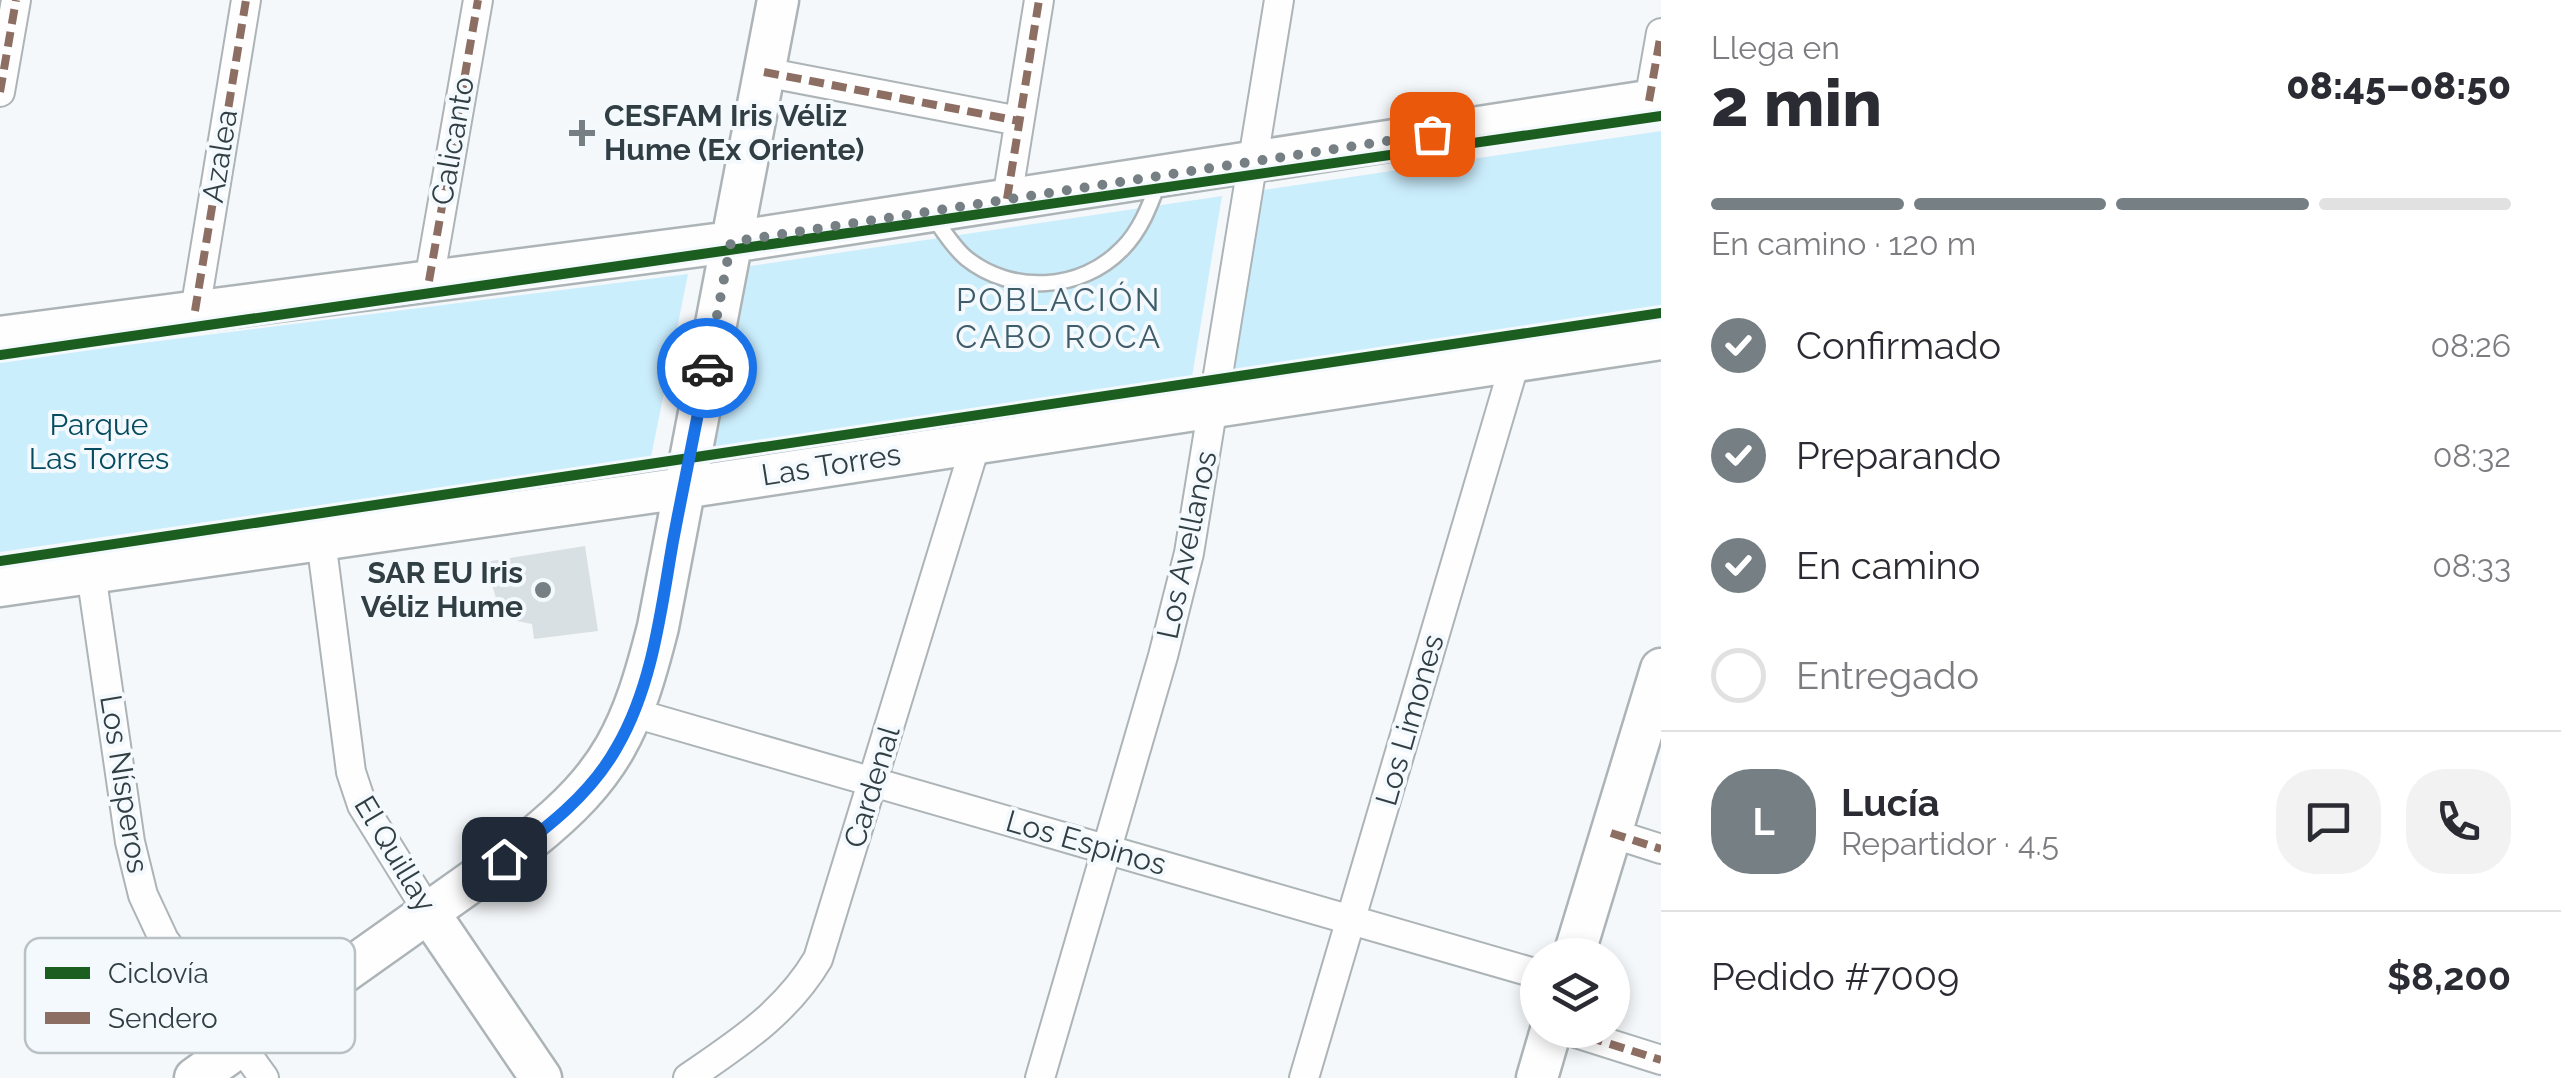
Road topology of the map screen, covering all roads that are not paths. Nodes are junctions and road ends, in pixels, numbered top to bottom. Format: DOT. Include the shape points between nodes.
graph roads {
  1 [pos="16,0"];
  2 [pos="246,0"];
  3 [pos="478,0"];
  4 [pos="778,0"];
  5 [pos="1039,0"];
  6 [pos="1279,0"];
  7 [pos="1661,33"];
  8 [pos="764,72"];
  9 [pos="0,92"];
  10 [pos="1655,100"];
  11 [pos="1020,121"];
  12 [pos="1250,162"];
  13 [pos="1160,176"];
  14 [pos="1007,199"];
  15 [pos="930,211"];
  16 [pos="731,242"];
  17 [pos="430,281"];
  18 [pos="195,311"];
  19 [pos="0,336"];
  20 [pos="1661,340"];
  21 [pos="1515,362"];
  22 [pos="1213,408"];
  23 [pos="976,443"];
  24 [pos="683,488"];
  25 [pos="320,540"];
  26 [pos="92,573"];
  27 [pos="0,586"];
  28 [pos="1661,669"];
  29 [pos="634,713"];
  30 [pos="873,782"];
  31 [pos="1611,833"];
  32 [pos="1107,850"];
  33 [pos="1661,850"];
  34 [pos="429,913"];
  35 [pos="1351,920"];
  36 [pos="163,938"];
  37 [pos="1579,938"];
  38 [pos="355,965"];
  39 [pos="1520,969"];
  40 [pos="1546,1048"];
  41 [pos="1623,1048"];
  42 [pos="230,1053"];
  43 [pos="247,1053"];
  44 [pos="1661,1060"];
  45 [pos="195,1078"];
  46 [pos="264,1078"];
  47 [pos="541,1078"];
  48 [pos="688,1078"];
  49 [pos="1040,1078"];
  50 [pos="1304,1078"];
  51 [pos="1537,1078"];
  1 -- 9 [label="street"];
  2 -- 18 [label="street, Azalea"];
  3 -- 17 [label="street, Calicanto"];
  4 -- 8 [label="street"];
  5 -- 11 [label="street"];
  6 -- 12 [label="street, Los Avellanos"];
  7 -- 10 [label="street"];
  8 -- 11 [label="street"];
  8 -- 16 [label="street"];
  10 -- 12 [label="street"];
  11 -- 14 [label="street"];
  12 -- 13 [label="street"];
  12 -- 22 [label="street, Los Avellanos"];
  13 -- 14 [label="street"];
  13 -- 15 [label="lane" via="1122,249 1091,272 1054,283 1016,282 981,268 952,244"];
  14 -- 15 [label="street"];
  15 -- 16 [label="street"];
  16 -- 17 [label="street"];
  16 -- 24 [label="street"];
  17 -- 18 [label="street"];
  18 -- 19 [label="street"];
  20 -- 21 [label="street, Las Torres"];
  21 -- 22 [label="street, Las Torres"];
  21 -- 35 [label="street, Los Limones"];
  22 -- 23 [label="street, Las Torres"];
  22 -- 32 [label="street, Los Avellanos" via="1186,567"];
  23 -- 24 [label="street, Las Torres"];
  23 -- 30 [label="street, Cardenal"];
  24 -- 25 [label="street, Las Torres"];
  24 -- 29 [label="street" via="658,627"];
  25 -- 26 [label="street, Las Torres"];
  25 -- 34 [label="street, El Quillay" via="351,772 362,805"];
  26 -- 27 [label="street, Las Torres"];
  26 -- 36 [label="street, Los Nísperos" via="130,842"];
  28 -- 31 [label="street"];
  29 -- 30 [label="street, Los Espinos"];
  29 -- 34 [label="street" via="616,749 574,802"];
  30 -- 32 [label="street, Los Espinos"];
  30 -- 48 [label="street, Cardenal" via="827,935 806,979 773,1017"];
  31 -- 33 [label="street"];
  31 -- 37 [label="street"];
  32 -- 35 [label="street, Los Espinos"];
  32 -- 49 [label="street, Los Avellanos"];
  34 -- 38 [label="street"];
  34 -- 47 [label="street, El Quillay"];
  35 -- 39 [label="street, Los Espinos"];
  35 -- 50 [label="street, Los Limones"];
  40 -- 51 [label="street"];
  41 -- 44 [label="street"];
  42 -- 45 [label="street"];
  43 -- 46 [label="street, Los Nísperos"];
}
